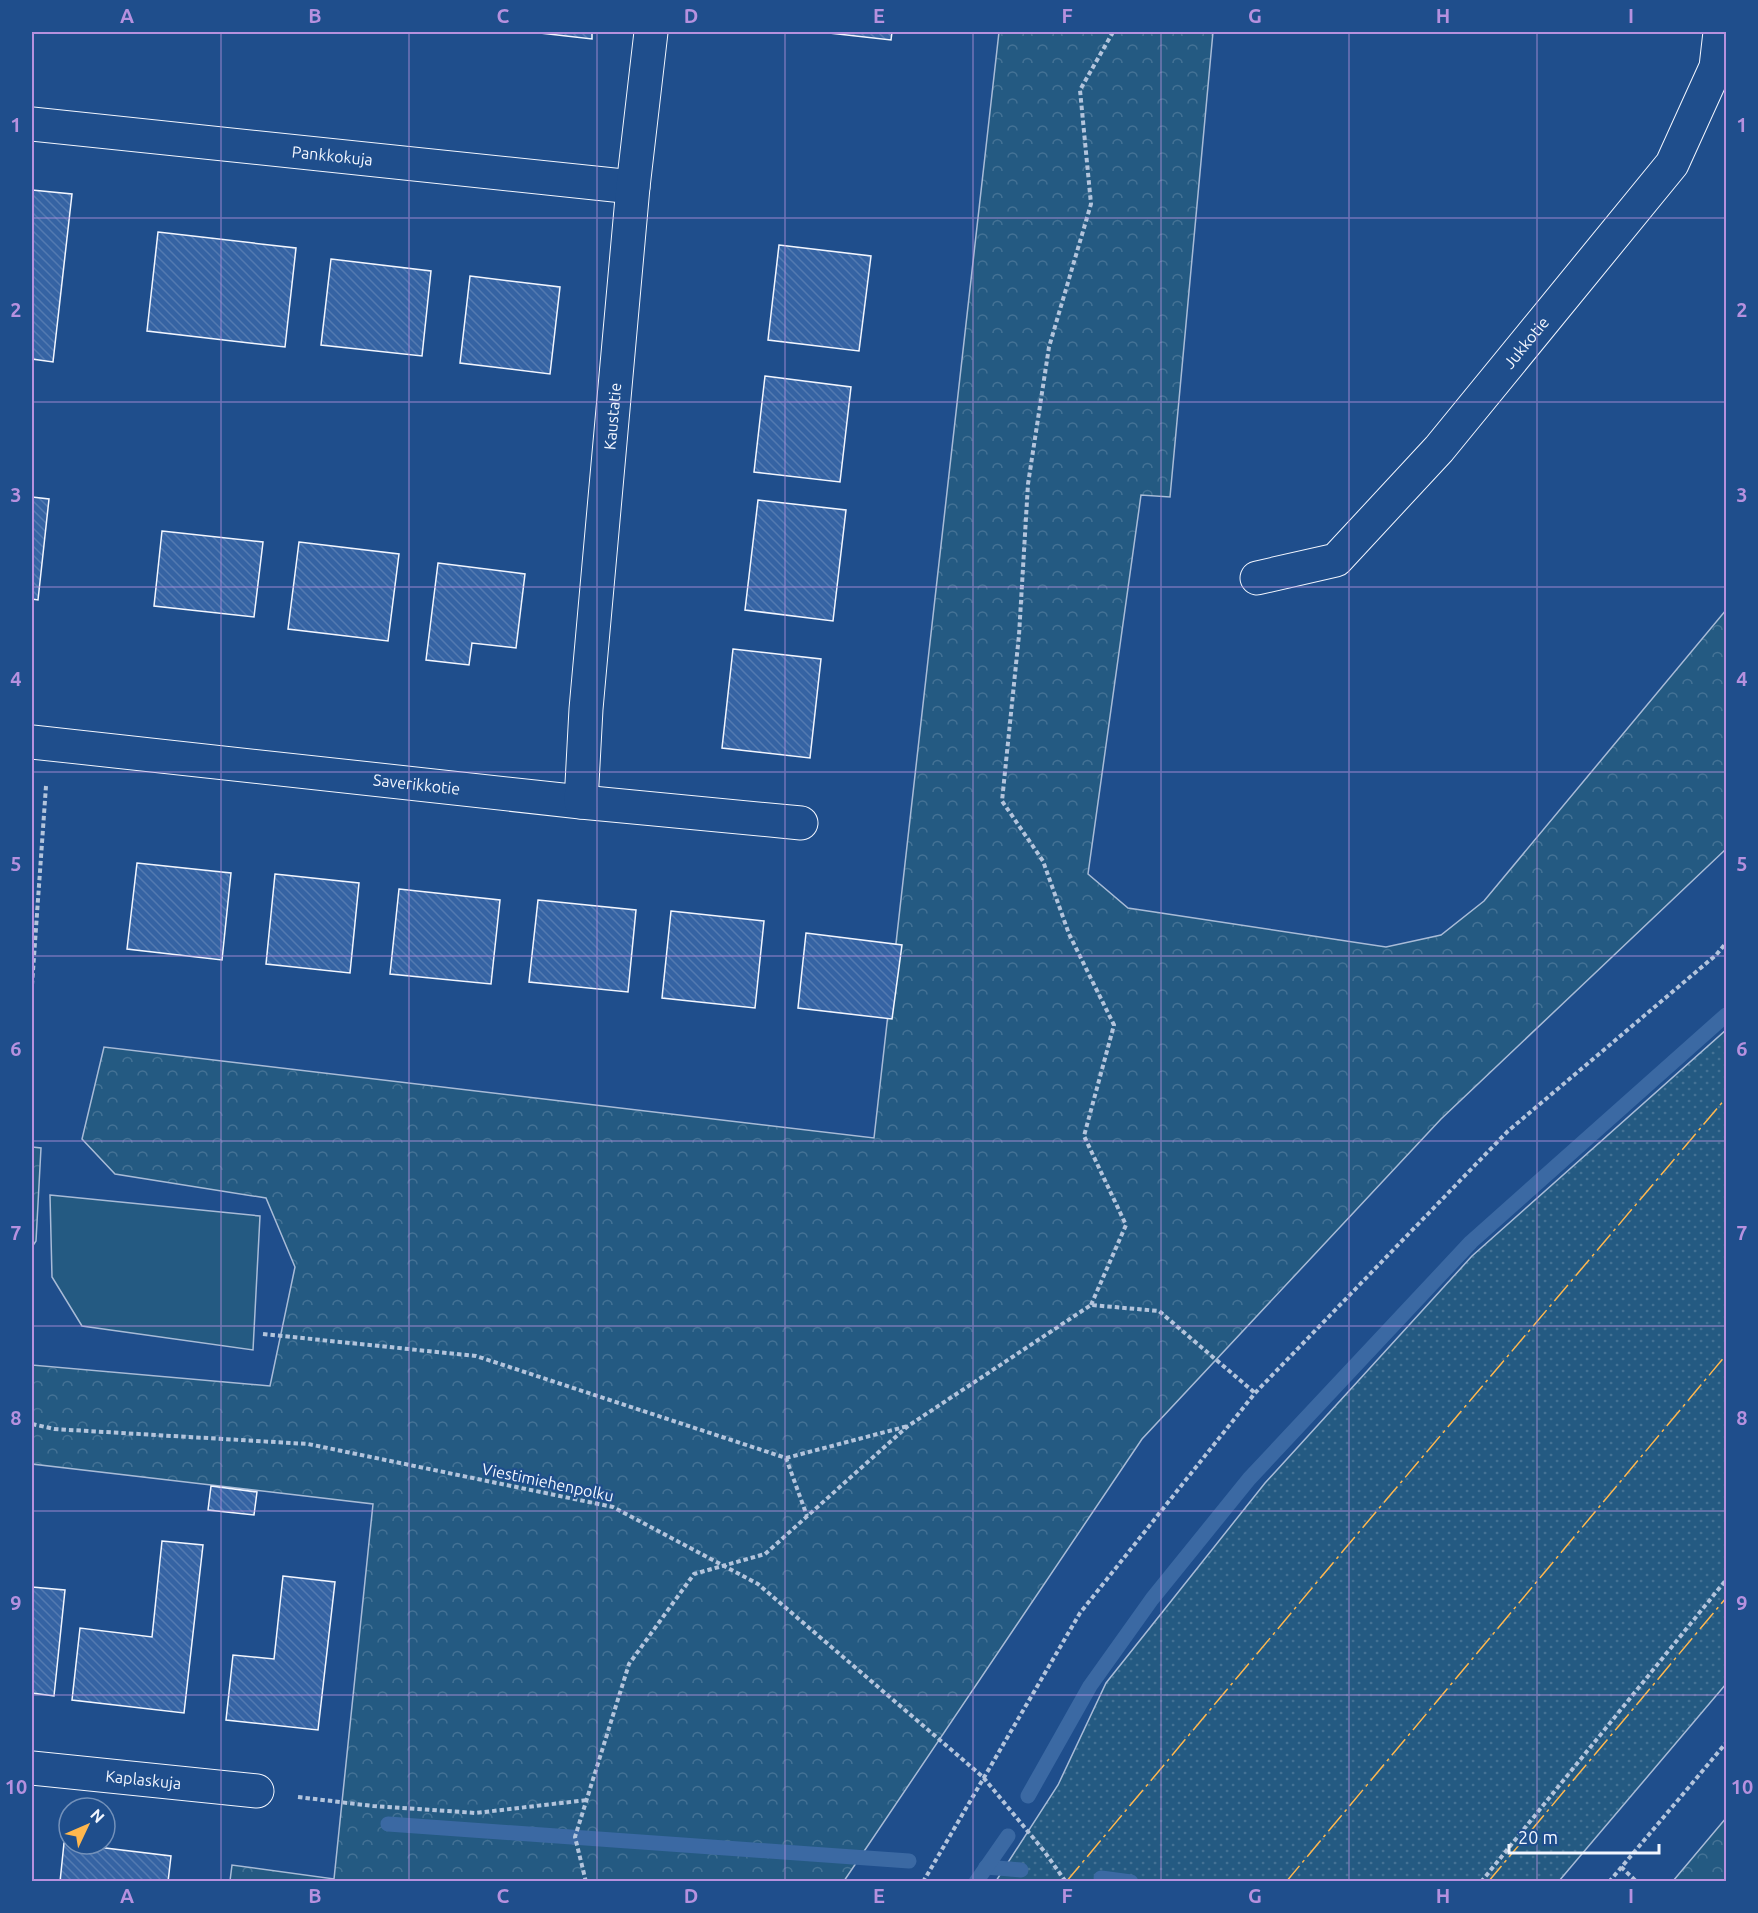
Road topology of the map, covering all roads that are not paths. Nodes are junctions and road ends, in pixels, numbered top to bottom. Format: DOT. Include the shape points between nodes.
graph roads {
  1 [pos="651,32"];
  2 [pos="1720,32"];
  3 [pos="32,124"];
  4 [pos="633,187"];
  5 [pos="1257,578"];
  6 [pos="40,743"];
  7 [pos="581,802"];
  8 [pos="801,823"];
  9 [pos="32,1768"];
  10 [pos="257,1791"];
  1 -- 4 [label="street, Kaustatie"];
  2 -- 5 [label="street, Jukkotie" via="1716,67 1672,164 1439,449 1336,560"];
  3 -- 4 [label="street, Pankkokuja"];
  4 -- 7 [label="street, Kaustatie"];
  6 -- 7 [label="street, Saverikkotie"];
  7 -- 8 [label="street, Saverikkotie"];
  9 -- 10 [label="street, Kaplaskuja"];
}
